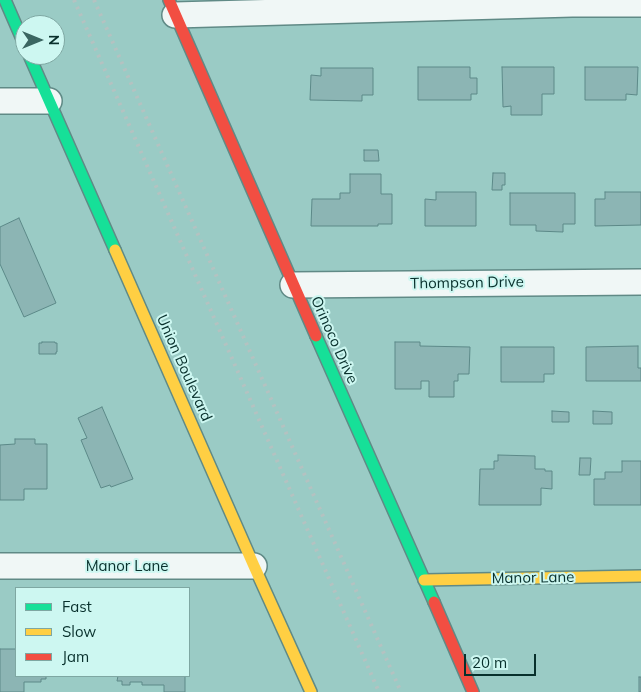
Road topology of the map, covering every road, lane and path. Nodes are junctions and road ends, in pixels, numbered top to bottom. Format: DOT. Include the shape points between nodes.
graph roads {
  1 [pos="5,0"];
  2 [pos="641,4"];
  3 [pos="172,8"];
  4 [pos="15,23"];
  5 [pos="33,65"];
  6 [pos="0,101"];
  7 [pos="49,101"];
  8 [pos="641,282"];
  9 [pos="293,285"];
  10 [pos="0,566"];
  11 [pos="254,566"];
  12 [pos="641,576"];
  13 [pos="424,580"];
  14 [pos="311,692"];
  15 [pos="473,692"];
  1 -- 4 [label="street"];
  2 -- 3 [label="street"];
  3 -- 9 [label="street, Orinoco Drive"];
  5 -- 7 [label="street, Union Boulevard"];
  6 -- 7 [label="street"];
  7 -- 11 [label="street, Union Boulevard"];
  8 -- 9 [label="street, Thompson Drive"];
  9 -- 13 [label="street, Orinoco Drive"];
  10 -- 11 [label="street, Manor Lane"];
  11 -- 14 [label="street, Union Boulevard"];
  12 -- 13 [label="street, Manor Lane"];
  13 -- 15 [label="street, Orinoco Drive"];
}
